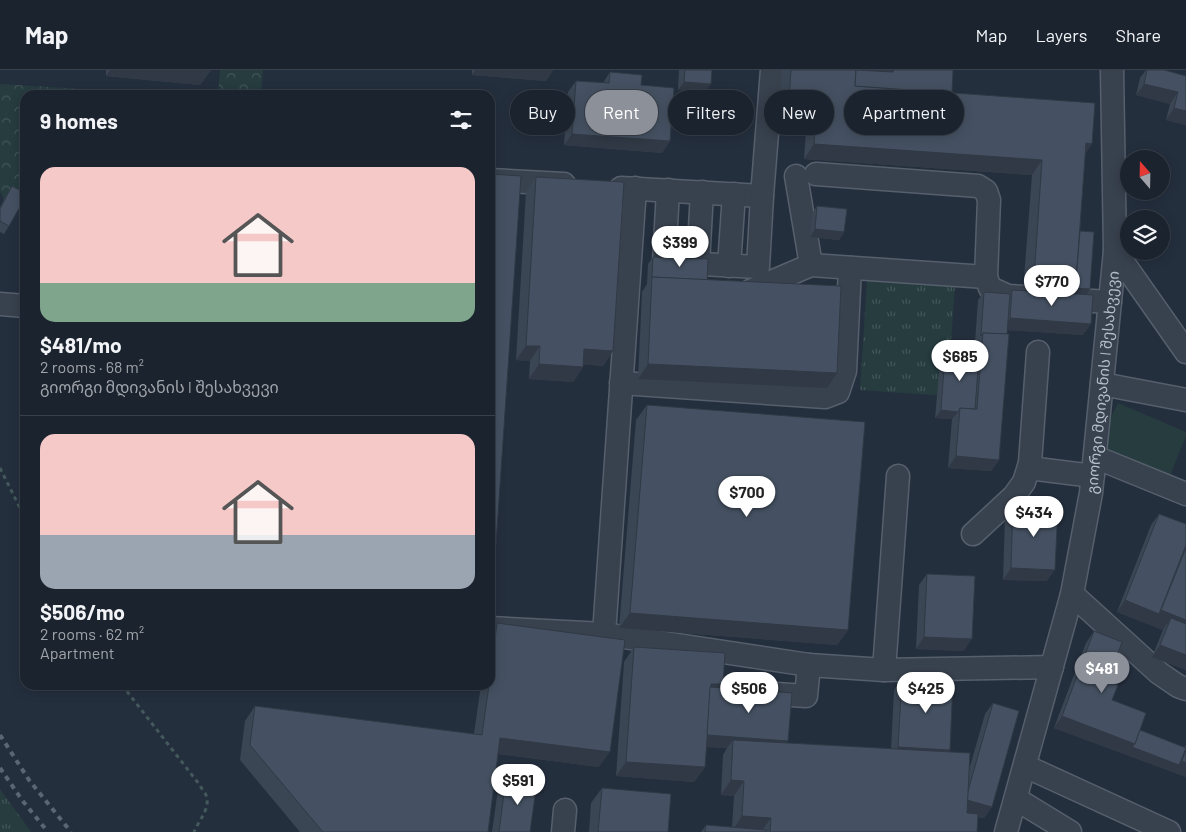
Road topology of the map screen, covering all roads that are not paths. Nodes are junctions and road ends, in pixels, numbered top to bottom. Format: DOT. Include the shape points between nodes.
graph roads {
  1 [pos="772,70"];
  2 [pos="1112,70"];
  3 [pos="495,180"];
  4 [pos="635,188"];
  5 [pos="668,190"];
  6 [pos="702,192"];
  7 [pos="734,194"];
  8 [pos="762,196"];
  9 [pos="1115,251"];
  10 [pos="698,264"];
  11 [pos="811,265"];
  12 [pos="730,266"];
  13 [pos="850,268"];
  14 [pos="986,277"];
  15 [pos="750,291"];
  16 [pos="1110,302"];
  17 [pos="0,304"];
  18 [pos="20,306"];
  19 [pos="1038,352"];
  20 [pos="1186,352"];
  21 [pos="621,383"];
  22 [pos="1102,384"];
  23 [pos="1186,400"];
  24 [pos="1030,463"];
  25 [pos="1094,466"];
  26 [pos="898,476"];
  27 [pos="1186,494"];
  28 [pos="973,534"];
  29 [pos="1072,594"];
  30 [pos="495,628"];
  31 [pos="604,634"];
  32 [pos="809,665"];
  33 [pos="1052,667"];
  34 [pos="884,670"];
  35 [pos="1186,689"];
  36 [pos="741,692"];
  37 [pos="1026,766"];
  38 [pos="1016,799"];
  39 [pos="565,810"];
  40 [pos="563,832"];
  41 [pos="1006,832"];
  42 [pos="1070,832"];
  43 [pos="1169,832"];
  1 -- 8 [label="street"];
  2 -- 9 [label="street, გიორგი მდივანის I შესახვევი"];
  3 -- 4 [label="street"];
  4 -- 5 [label="street"];
  4 -- 21 [label="street"];
  5 -- 6 [label="street"];
  5 -- 10 [label="street" via="664,262"];
  6 -- 7 [label="street"];
  6 -- 10 [label="street"];
  7 -- 8 [label="street"];
  7 -- 12 [label="street"];
  8 -- 12 [label="street" via="758,267"];
  9 -- 16 [label="street, გიორგი მდივანის I შესახვევი"];
  9 -- 20 [label="street"];
  10 -- 12 [label="street"];
  11 -- 13 [label="street"];
  11 -- 14 [label="street" via="806,175 978,186 986,191 989,200"];
  11 -- 15 [label="street"];
  13 -- 14 [label="street"];
  13 -- 21 [label="street" via="846,371 838,392 826,397"];
  14 -- 16 [label="street" via="990,288 1008,296"];
  16 -- 22 [label="street, გიორგი მდივანის I შესახვევი"];
  17 -- 18 [label="street"];
  19 -- 24 [label="street"];
  21 -- 31 [label="street"];
  22 -- 23 [label="street"];
  22 -- 25 [label="street, გიორგი მდივანის I შესახვევი"];
  24 -- 25 [label="street" via="1037,469"];
  24 -- 28 [label="street" via="1024,482 1014,496"];
  25 -- 27 [label="street"];
  25 -- 29 [label="street, გიორგი მდივანის I შესახვევი"];
  26 -- 34 [label="street"];
  29 -- 33 [label="street, გიორგი მდივანის I შესახვევი"];
  29 -- 35 [label="street" via="1159,673"];
  30 -- 31 [label="street"];
  31 -- 32 [label="street"];
  32 -- 34 [label="street"];
  32 -- 36 [label="street" via="806,696"];
  33 -- 34 [label="street"];
  33 -- 37 [label="street, გიორგი მდივანის I შესახვევი"];
  37 -- 38 [label="street, გიორგი მდივანის I შესახვევი"];
  37 -- 43 [label="street"];
  38 -- 41 [label="street, გიორგი მდივანის I შესახვევი"];
  38 -- 42 [label="street"];
  39 -- 40 [label="street"];
}
